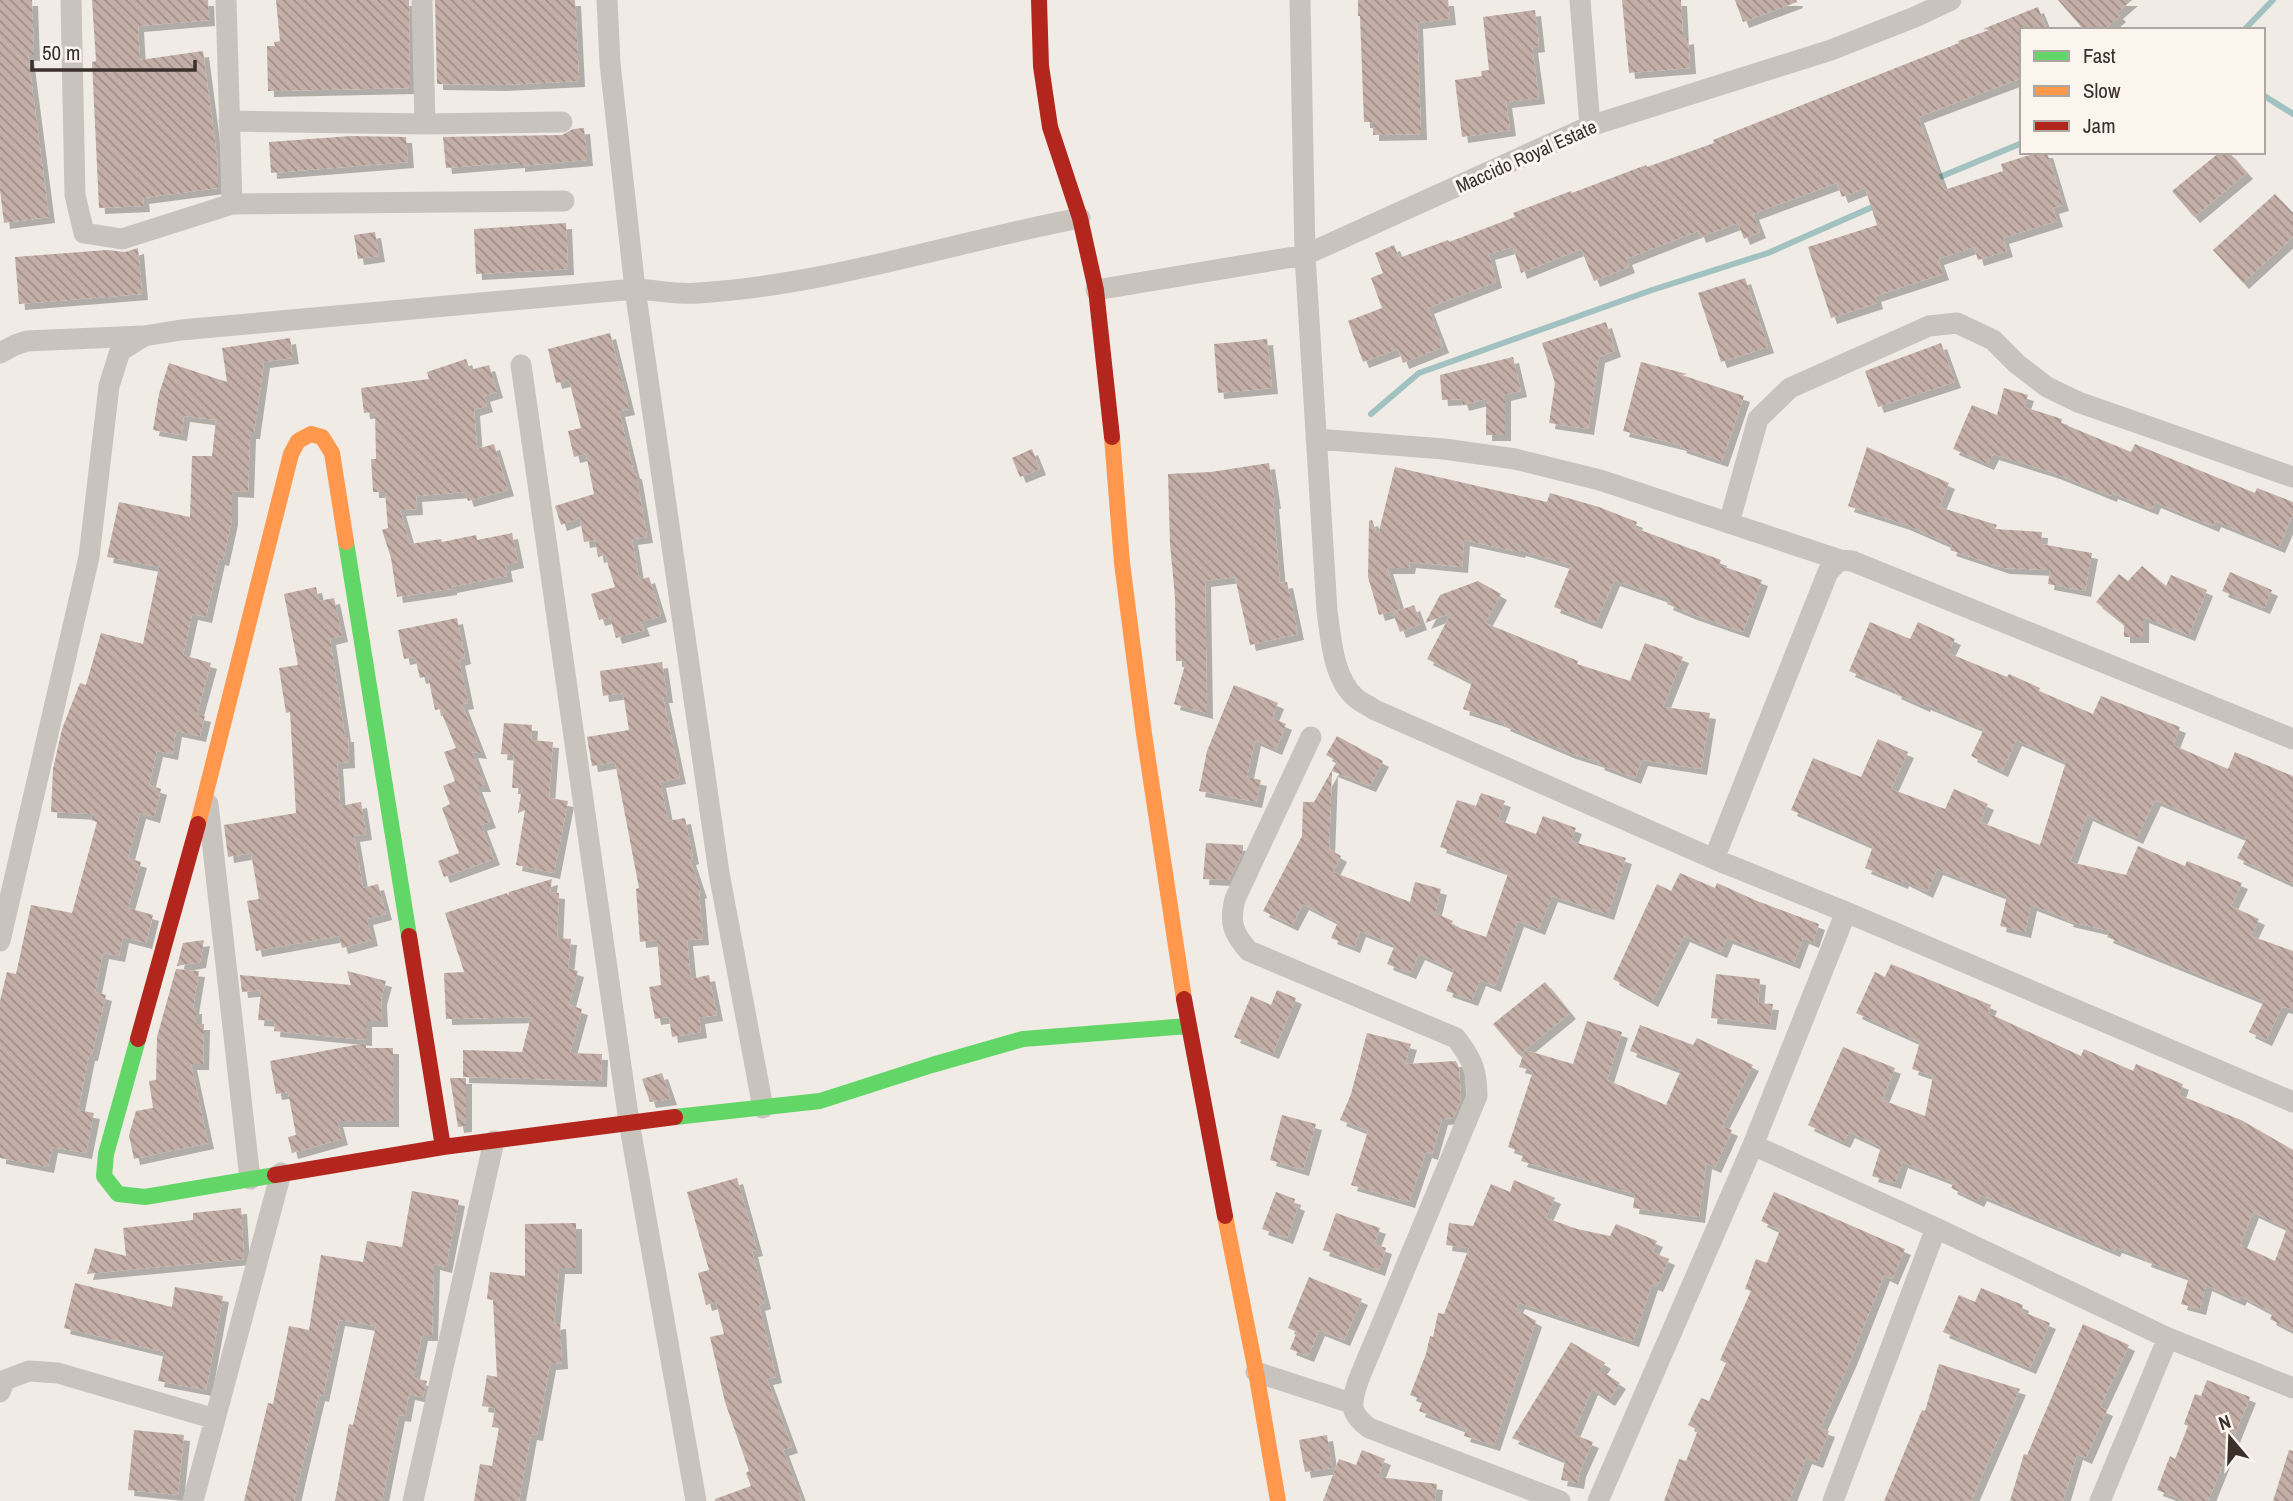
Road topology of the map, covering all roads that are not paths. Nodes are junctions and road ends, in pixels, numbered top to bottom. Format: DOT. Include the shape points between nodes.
graph roads {
  1 [pos="71,0"];
  2 [pos="226,0"];
  3 [pos="422,0"];
  4 [pos="607,0"];
  5 [pos="1039,0"];
  6 [pos="1300,0"];
  7 [pos="1580,0"];
  8 [pos="1951,0"];
  9 [pos="229,121"];
  10 [pos="562,122"];
  11 [pos="425,124"];
  12 [pos="1590,126"];
  13 [pos="564,201"];
  14 [pos="232,204"];
  15 [pos="1080,218"];
  16 [pos="1305,255"];
  17 [pos="635,289"];
  18 [pos="1096,290"];
  19 [pos="144,335"];
  20 [pos="0,353"];
  21 [pos="521,365"];
  22 [pos="1316,439"];
  23 [pos="2293,477"];
  24 [pos="1729,523"];
  25 [pos="1840,560"];
  26 [pos="1311,737"];
  27 [pos="2293,739"];
  28 [pos="206,792"];
  29 [pos="1714,859"];
  30 [pos="1846,912"];
  31 [pos="0,941"];
  32 [pos="1188,1026"];
  33 [pos="2293,1102"];
  34 [pos="763,1108"];
  35 [pos="629,1122"];
  36 [pos="494,1141"];
  37 [pos="1753,1145"];
  38 [pos="443,1147"];
  39 [pos="281,1173"];
  40 [pos="250,1179"];
  41 [pos="1936,1228"];
  42 [pos="2168,1338"];
  43 [pos="1256,1372"];
  44 [pos="2293,1388"];
  45 [pos="0,1392"];
  46 [pos="1351,1403"];
  47 [pos="215,1419"];
  48 [pos="193,1501"];
  49 [pos="413,1501"];
  50 [pos="696,1501"];
  51 [pos="1279,1501"];
  52 [pos="1560,1501"];
  53 [pos="1598,1501"];
  54 [pos="1833,1501"];
  55 [pos="2100,1501"];
  1 -- 14 [label="street" via="75,195 84,233 122,239"];
  2 -- 9 [label="street"];
  3 -- 11 [label="street"];
  4 -- 17 [label="street"];
  5 -- 15 [label="street" via="1041,66 1050,127"];
  6 -- 16 [label="street"];
  7 -- 12 [label="street"];
  8 -- 12 [label="street, Maccido Royal Estate" via="1831,50"];
  9 -- 11 [label="street"];
  9 -- 14 [label="street"];
  10 -- 11 [label="street"];
  12 -- 16 [label="street, Maccido Royal Estate"];
  13 -- 14 [label="street"];
  15 -- 17 [label="street" via="762,286 696,294"];
  15 -- 18 [label="street"];
  16 -- 18 [label="street, Maccido Royal Estate"];
  16 -- 22 [label="street"];
  17 -- 19 [label="street"];
  17 -- 34 [label="street" via="719,873"];
  18 -- 32 [label="street" via="1122,563"];
  19 -- 20 [label="street" via="27,341"];
  19 -- 31 [label="street" via="120,351 108,386 89,557"];
  21 -- 35 [label="street"];
  22 -- 24 [label="street" via="1515,459 1600,480"];
  22 -- 29 [label="street" via="1327,611 1334,655 1354,697"];
  23 -- 24 [label="street" via="2078,402 2047,387 1993,340 1957,323 1929,326 1790,388 1758,419"];
  24 -- 25 [label="street"];
  25 -- 27 [label="street" via="1853,561"];
  25 -- 29 [label="street" via="1829,572"];
  26 -- 46 [label="street" via="1235,899 1230,916 1235,930 1249,951 1456,1038 1477,1075 1478,1096"];
  28 -- 38 [label="street" via="291,454 298,441 311,434 322,437 332,453"];
  28 -- 40 [label="street"];
  28 -- 40 [label="street" via="106,1154 104,1176 118,1194 145,1197"];
  29 -- 30 [label="street"];
  30 -- 33 [label="street"];
  30 -- 37 [label="street"];
  32 -- 34 [label="street" via="1023,1040 820,1101"];
  32 -- 43 [label="street"];
  34 -- 35 [label="street"];
  35 -- 36 [label="street"];
  35 -- 50 [label="street"];
  36 -- 38 [label="street"];
  36 -- 49 [label="street"];
  37 -- 41 [label="street"];
  37 -- 53 [label="street"];
  38 -- 39 [label="street"];
  39 -- 40 [label="street"];
  39 -- 47 [label="street"];
  41 -- 42 [label="street"];
  41 -- 54 [label="street"];
  42 -- 44 [label="street"];
  42 -- 55 [label="street"];
  43 -- 46 [label="street"];
  43 -- 51 [label="street"];
  45 -- 47 [label="street" via="5,1380 29,1371 58,1373"];
  46 -- 52 [label="street" via="1357,1419 1369,1428"];
  47 -- 48 [label="street"];
}
